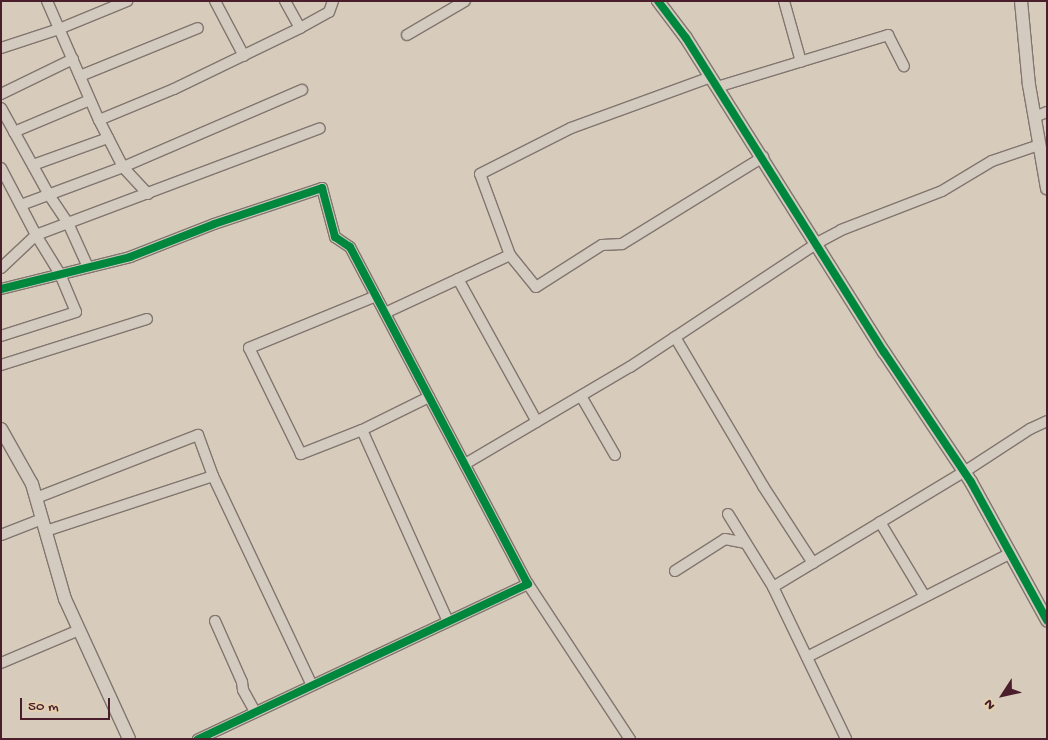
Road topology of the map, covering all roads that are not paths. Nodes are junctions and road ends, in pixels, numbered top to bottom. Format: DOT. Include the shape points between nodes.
graph roads {
  1 [pos="47,1"];
  2 [pos="127,1"];
  3 [pos="215,1"];
  4 [pos="285,1"];
  5 [pos="333,1"];
  6 [pos="465,1"];
  7 [pos="658,1"];
  8 [pos="784,1"];
  9 [pos="1021,1"];
  10 [pos="198,28"];
  11 [pos="300,28"];
  12 [pos="59,29"];
  13 [pos="407,35"];
  14 [pos="1,48"];
  15 [pos="244,56"];
  16 [pos="73,59"];
  17 [pos="801,62"];
  18 [pos="904,66"];
  19 [pos="80,76"];
  20 [pos="714,82"];
  21 [pos="302,90"];
  22 [pos="1,94"];
  23 [pos="90,100"];
  24 [pos="1,108"];
  25 [pos="1041,114"];
  26 [pos="99,120"];
  27 [pos="320,128"];
  28 [pos="14,132"];
  29 [pos="108,138"];
  30 [pos="1040,144"];
  31 [pos="763,157"];
  32 [pos="33,165"];
  33 [pos="123,167"];
  34 [pos="1,168"];
  35 [pos="8,182"];
  36 [pos="1047,188"];
  37 [pos="1,190"];
  38 [pos="148,194"];
  39 [pos="49,195"];
  40 [pos="21,205"];
  41 [pos="68,222"];
  42 [pos="36,234"];
  43 [pos="817,243"];
  44 [pos="510,255"];
  45 [pos="88,267"];
  46 [pos="1,268"];
  47 [pos="60,274"];
  48 [pos="458,279"];
  49 [pos="1,290"];
  50 [pos="376,296"];
  51 [pos="385,313"];
  52 [pos="148,319"];
  53 [pos="1,336"];
  54 [pos="675,337"];
  55 [pos="1,365"];
  56 [pos="581,396"];
  57 [pos="429,397"];
  58 [pos="1047,421"];
  59 [pos="537,422"];
  60 [pos="1,429"];
  61 [pos="362,430"];
  62 [pos="615,455"];
  63 [pos="465,464"];
  64 [pos="964,472"];
  65 [pos="213,476"];
  66 [pos="36,498"];
  67 [pos="728,514"];
  68 [pos="880,522"];
  69 [pos="44,525"];
  70 [pos="1,535"];
  71 [pos="746,543"];
  72 [pos="1011,553"];
  73 [pos="814,563"];
  74 [pos="675,572"];
  75 [pos="528,584"];
  76 [pos="773,587"];
  77 [pos="925,597"];
  78 [pos="1045,611"];
  79 [pos="215,621"];
  80 [pos="448,621"];
  81 [pos="79,630"];
  82 [pos="807,658"];
  83 [pos="1,664"];
  84 [pos="312,685"];
  85 [pos="255,712"];
  86 [pos="128,739"];
  87 [pos="198,739"];
  88 [pos="630,739"];
  89 [pos="846,739"];
  1 -- 12 [label="street"];
  2 -- 12 [label="street"];
  3 -- 15 [label="street"];
  4 -- 11 [label="street"];
  5 -- 11 [label="street" via="329,12"];
  6 -- 13 [label="street"];
  7 -- 20 [label="street"];
  8 -- 17 [label="street"];
  9 -- 25 [label="street"];
  10 -- 19 [label="street"];
  11 -- 15 [label="street"];
  12 -- 14 [label="street"];
  12 -- 16 [label="street"];
  15 -- 26 [label="street"];
  16 -- 19 [label="street"];
  16 -- 22 [label="street"];
  17 -- 18 [label="street" via="888,36"];
  17 -- 20 [label="street"];
  19 -- 23 [label="street"];
  20 -- 31 [label="street"];
  20 -- 44 [label="street" via="571,128 480,174"];
  21 -- 33 [label="street"];
  23 -- 26 [label="street"];
  23 -- 28 [label="street"];
  24 -- 28 [label="street"];
  25 -- 30 [label="street"];
  26 -- 29 [label="street"];
  27 -- 38 [label="street"];
  28 -- 32 [label="street"];
  29 -- 32 [label="street"];
  29 -- 33 [label="street"];
  30 -- 36 [label="street"];
  30 -- 43 [label="street" via="992,161 942,191 841,230"];
  31 -- 43 [label="street"];
  31 -- 44 [label="street" via="622,244 602,245 536,287"];
  32 -- 39 [label="street"];
  33 -- 38 [label="street"];
  33 -- 39 [label="street"];
  34 -- 35 [label="street"];
  35 -- 37 [label="street"];
  35 -- 40 [label="street"];
  38 -- 41 [label="street"];
  39 -- 40 [label="street"];
  39 -- 41 [label="street"];
  40 -- 42 [label="street"];
  41 -- 42 [label="street"];
  41 -- 45 [label="street"];
  42 -- 46 [label="street"];
  42 -- 47 [label="street"];
  43 -- 54 [label="street"];
  43 -- 64 [label="street"];
  44 -- 48 [label="street"];
  45 -- 47 [label="street"];
  45 -- 50 [label="street" via="130,257 214,224 322,188 335,237 350,246"];
  47 -- 49 [label="street"];
  47 -- 53 [label="street" via="76,312"];
  48 -- 51 [label="street"];
  48 -- 59 [label="street"];
  50 -- 51 [label="street"];
  50 -- 61 [label="street" via="249,348 301,454"];
  51 -- 57 [label="street"];
  52 -- 55 [label="street"];
  54 -- 56 [label="street"];
  54 -- 73 [label="street" via="763,486"];
  56 -- 59 [label="street"];
  56 -- 62 [label="street"];
  57 -- 61 [label="street"];
  57 -- 63 [label="street"];
  58 -- 64 [label="street"];
  59 -- 63 [label="street"];
  60 -- 66 [label="street" via="32,484"];
  61 -- 80 [label="street"];
  63 -- 75 [label="street"];
  64 -- 68 [label="street"];
  64 -- 72 [label="street"];
  65 -- 66 [label="street" via="198,435"];
  65 -- 69 [label="street"];
  65 -- 84 [label="street"];
  66 -- 69 [label="street"];
  67 -- 71 [label="street"];
  68 -- 73 [label="street"];
  68 -- 77 [label="street"];
  69 -- 70 [label="street"];
  69 -- 81 [label="street" via="65,599"];
  71 -- 74 [label="street" via="725,539"];
  71 -- 76 [label="street"];
  72 -- 77 [label="street"];
  72 -- 78 [label="street"];
  73 -- 76 [label="street"];
  75 -- 80 [label="street"];
  75 -- 88 [label="street"];
  76 -- 82 [label="street"];
  77 -- 82 [label="street"];
  79 -- 85 [label="street"];
  80 -- 84 [label="street"];
  81 -- 83 [label="street"];
  81 -- 86 [label="street"];
  82 -- 89 [label="street"];
  84 -- 85 [label="street"];
  85 -- 87 [label="street"];
}
